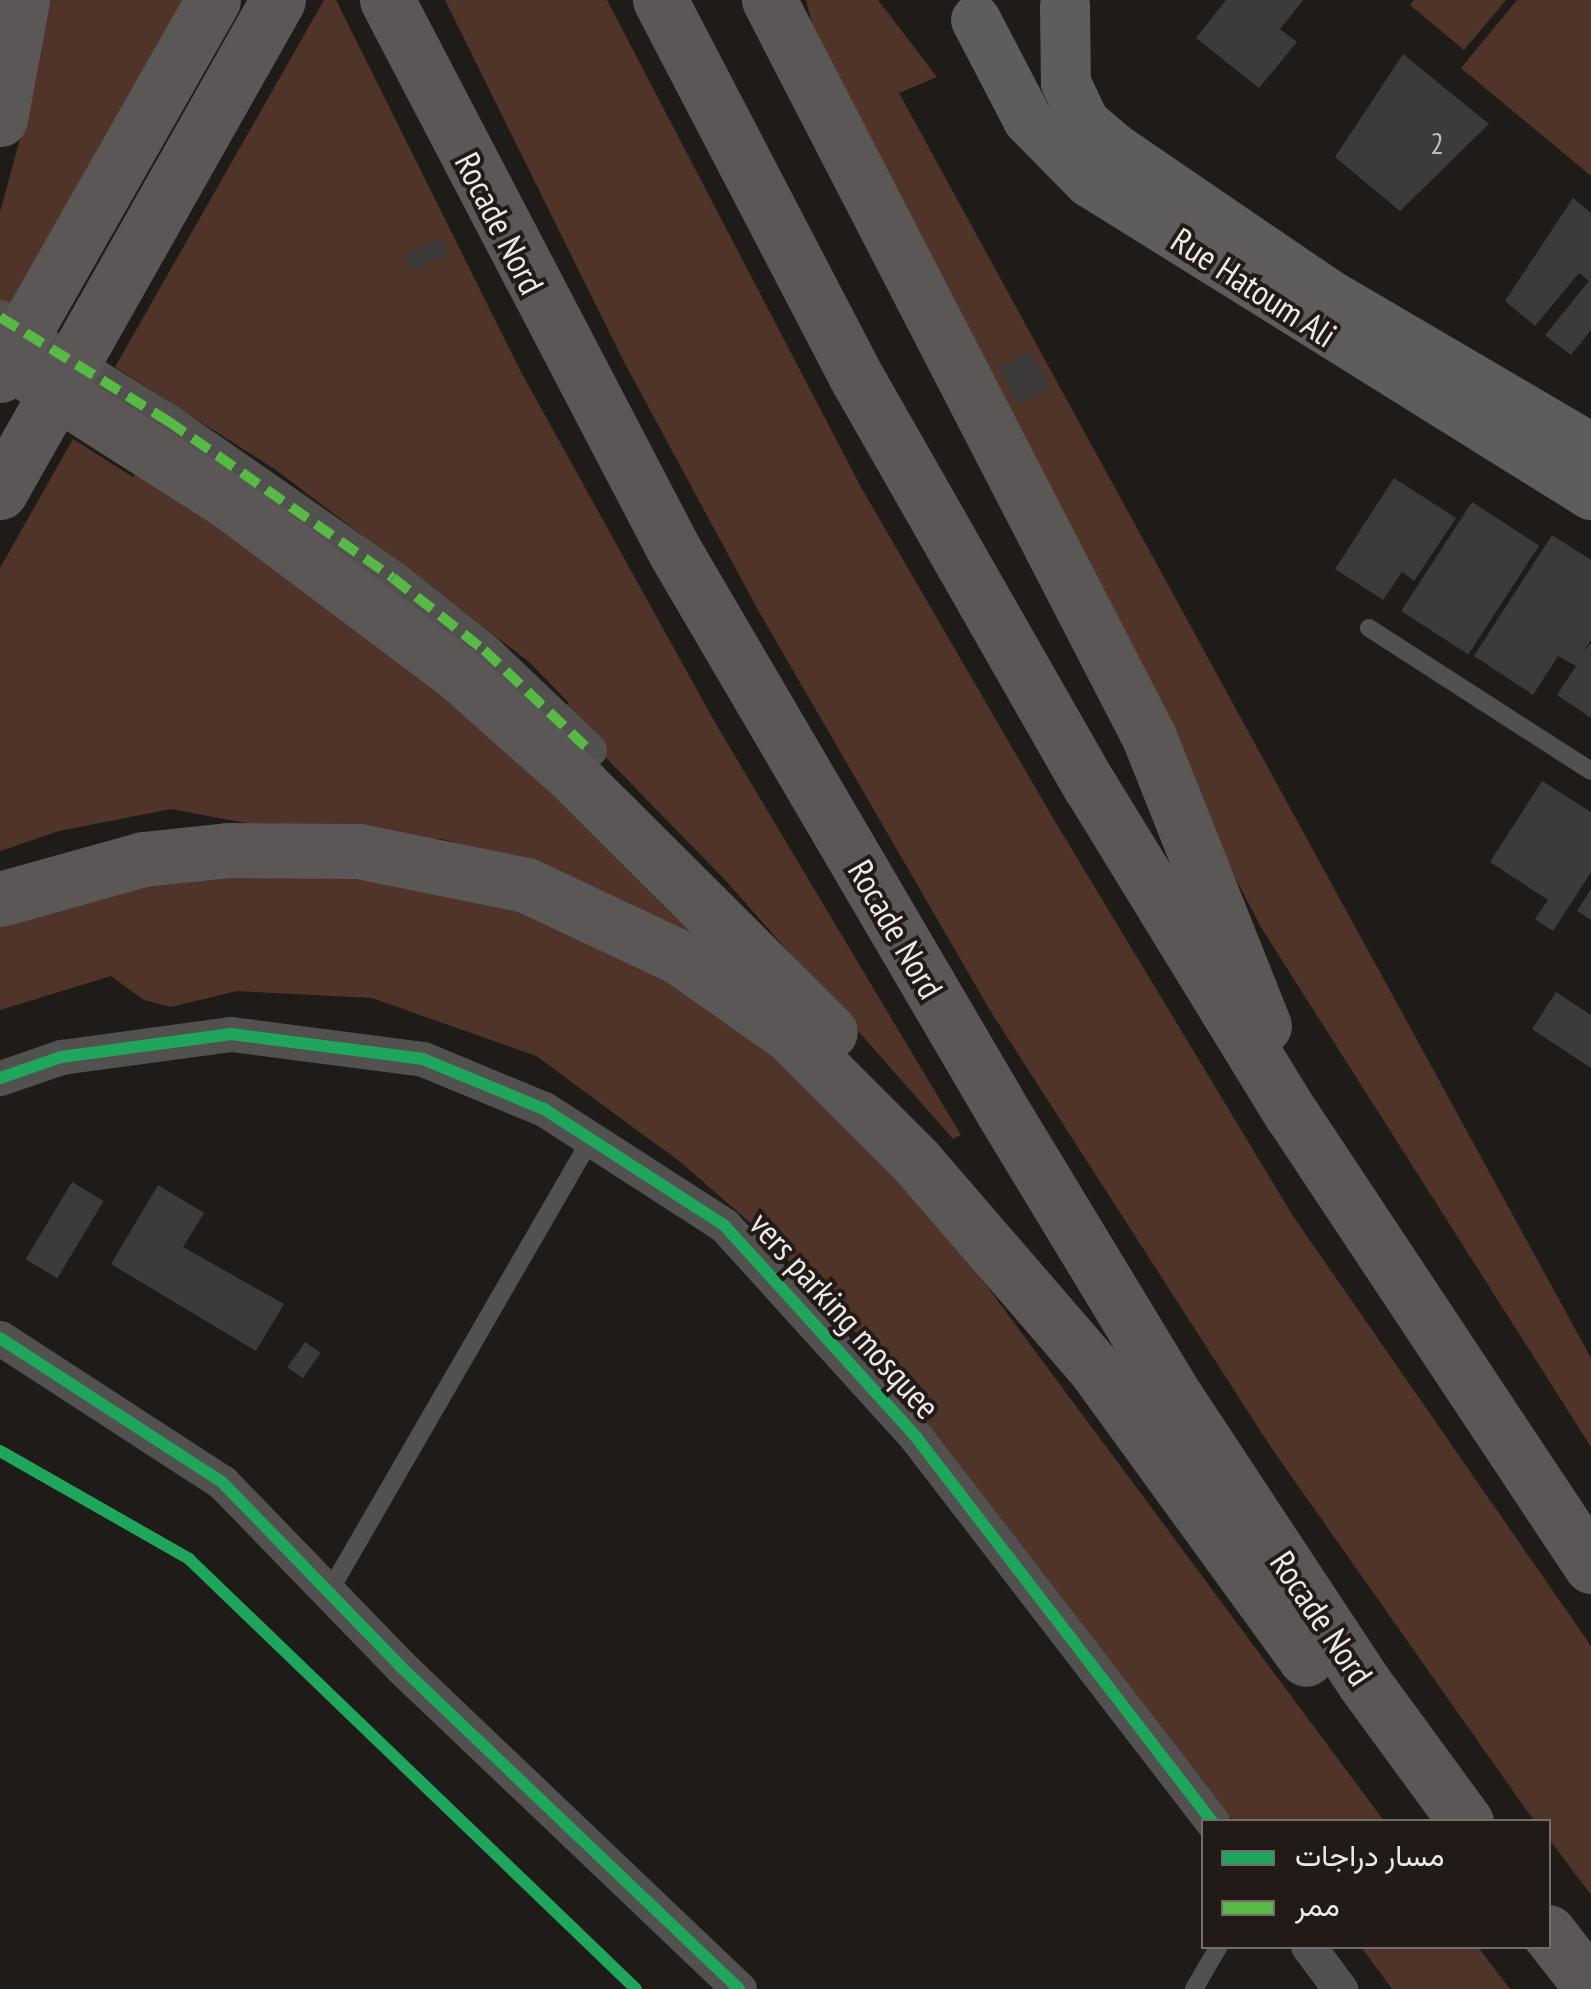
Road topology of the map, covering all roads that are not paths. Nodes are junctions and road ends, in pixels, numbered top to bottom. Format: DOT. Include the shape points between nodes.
graph roads {
  1 [pos="22,0"];
  2 [pos="212,0"];
  3 [pos="278,0"];
  4 [pos="388,0"];
  5 [pos="660,0"];
  6 [pos="769,0"];
  7 [pos="789,0"];
  8 [pos="1067,3"];
  9 [pos="964,10"];
  10 [pos="807,77"];
  11 [pos="0,119"];
  12 [pos="0,317"];
  13 [pos="0,356"];
  14 [pos="0,376"];
  15 [pos="159,436"];
  16 [pos="1591,448"];
  17 [pos="0,492"];
  18 [pos="1591,494"];
  19 [pos="1369,628"];
  20 [pos="589,750"];
  21 [pos="1591,771"];
  22 [pos="0,899"];
  23 [pos="0,1078"];
  24 [pos="1292,1115"];
  25 [pos="591,1139"];
  26 [pos="1034,1294"];
  27 [pos="0,1338"];
  28 [pos="1491,1421"];
  29 [pos="1559,1478"];
  30 [pos="1591,1566"];
  31 [pos="329,1592"];
  32 [pos="1210,1819"];
  33 [pos="1422,1819"];
  34 [pos="1464,1819"];
  35 [pos="1551,1936"];
  36 [pos="1217,1949"];
  37 [pos="1310,1949"];
  38 [pos="1520,1949"];
  39 [pos="1591,1987"];
  40 [pos="738,1989"];
  41 [pos="1194,1989"];
  42 [pos="1340,1989"];
  43 [pos="1552,1989"];
  1 -- 11 [label="highway"];
  2 -- 14 [label="highway"];
  3 -- 17 [label="highway"];
  4 -- 34 [label="highway, Rocade Nord" via="674,550 1003,1112 1177,1399 1365,1684"];
  5 -- 24 [label="highway" via="976,593"];
  6 -- 10 [label="highway"];
  7 -- 10 [label="highway"];
  8 -- 9 [label="street" via="1022,28"];
  8 -- 16 [label="street, Rue Hatoum Ali" via="1066,82 1086,123 1116,149 1327,293"];
  9 -- 18 [label="street, Rue Hatoum Ali" via="1028,120 1089,182"];
  10 -- 24 [label="highway" via="1149,737 1228,925"];
  12 -- 15 [label="street"];
  13 -- 15 [label="highway"];
  15 -- 20 [label="street" via="393,578 484,650"];
  15 -- 26 [label="highway" via="572,775 880,1084"];
  19 -- 21 [label="lane"];
  22 -- 26 [label="highway" via="143,859 290,848 414,860 555,896 680,957 790,1036 916,1160"];
  23 -- 25 [label="street, vers parking mosquee" via="61,1057 231,1034 423,1059 544,1109"];
  24 -- 28 [label="highway"];
  25 -- 31 [label="lane"];
  25 -- 32 [label="street, vers parking mosquee" via="724,1225 916,1437"];
  26 -- 33 [label="highway"];
  27 -- 31 [label="street" via="222,1482"];
  28 -- 29 [label="lane"];
  28 -- 30 [label="highway"];
  31 -- 40 [label="street"];
  35 -- 39 [label="highway"];
  36 -- 41 [label="lane"];
  37 -- 42 [label="street"];
  38 -- 43 [label="highway"];
}
